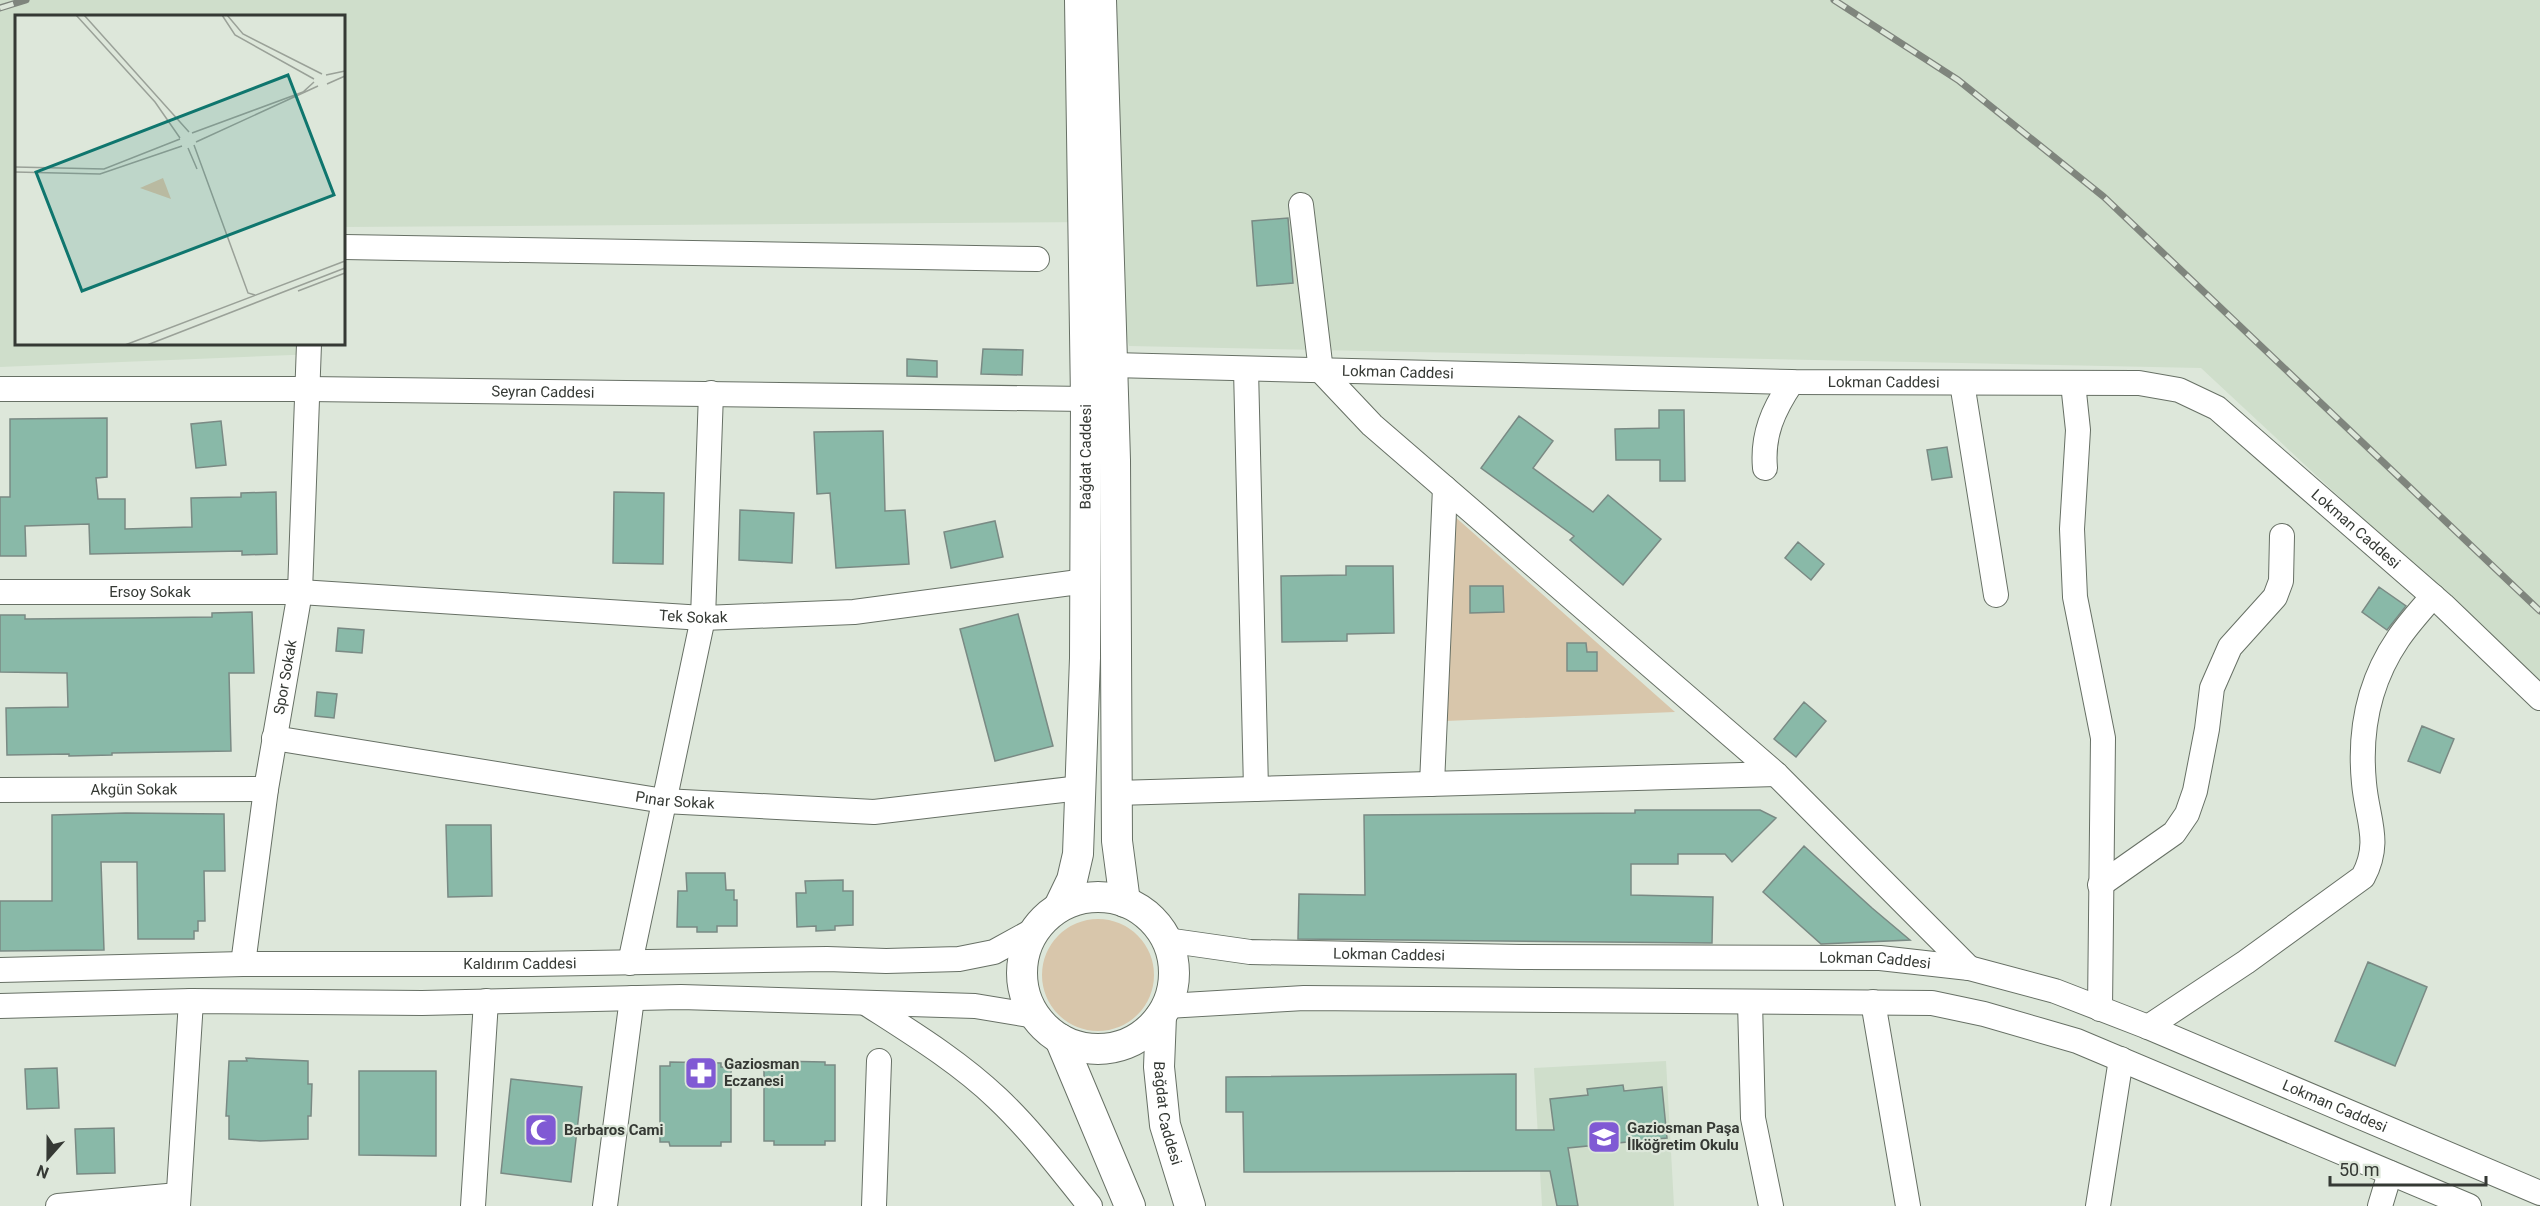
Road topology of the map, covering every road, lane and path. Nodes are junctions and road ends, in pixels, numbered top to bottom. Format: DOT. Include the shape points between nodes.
graph roads {
  1 [pos="1080,0"];
  2 [pos="1101,0"];
  3 [pos="1301,205"];
  4 [pos="345,247"];
  5 [pos="1037,259"];
  6 [pos="309,345"];
  7 [pos="1112,365"];
  8 [pos="1246,369"];
  9 [pos="1321,371"];
  10 [pos="1792,382"];
  11 [pos="1962,383"];
  12 [pos="2073,383"];
  13 [pos="0,389"];
  14 [pos="308,389"];
  15 [pos="711,393"];
  16 [pos="1086,399"];
  17 [pos="1765,468"];
  18 [pos="1445,489"];
  19 [pos="2282,536"];
  20 [pos="1086,581"];
  21 [pos="0,592"];
  22 [pos="300,592"];
  23 [pos="1996,595"];
  24 [pos="2433,596"];
  25 [pos="703,618"];
  26 [pos="2540,698"];
  27 [pos="274,738"];
  28 [pos="1776,774"];
  29 [pos="1432,784"];
  30 [pos="1080,788"];
  31 [pos="266,789"];
  32 [pos="1256,789"];
  33 [pos="0,790"];
  34 [pos="1116,793"];
  35 [pos="664,801"];
  36 [pos="2100,885"];
  37 [pos="1125,902"];
  38 [pos="1059,907"];
  39 [pos="1034,930"];
  40 [pos="1166,940"];
  41 [pos="630,963"];
  42 [pos="243,964"];
  43 [pos="1969,968"];
  44 [pos="0,970"];
  45 [pos="632,998"];
  46 [pos="191,1001"];
  47 [pos="486,1001"];
  48 [pos="1750,1002"];
  49 [pos="1873,1002"];
  50 [pos="867,1004"];
  51 [pos="0,1006"];
  52 [pos="2100,1009"];
  53 [pos="1164,1011"];
  54 [pos="1035,1016"];
  55 [pos="2148,1027"];
  56 [pos="1060,1039"];
  57 [pos="2121,1059"];
  58 [pos="879,1061"];
  59 [pos="2390,1173"];
  60 [pos="2540,1193"];
  61 [pos="178,1201"];
  62 [pos="58,1206"];
  63 [pos="473,1206"];
  64 [pos="605,1206"];
  65 [pos="874,1206"];
  66 [pos="1090,1206"];
  67 [pos="1130,1206"];
  68 [pos="1190,1206"];
  69 [pos="1771,1206"];
  70 [pos="1908,1206"];
  71 [pos="2098,1206"];
  72 [pos="2380,1206"];
  73 [pos="2469,1206"];
  1 -- 16 [label="main road, Bağdat Caddesi"];
  2 -- 7 [label="main road, Bağdat Caddesi"];
  3 -- 9 [label="street"];
  4 -- 5 [label="street"];
  6 -- 14 [label="street, Spor Sokak"];
  7 -- 8 [label="street, Lokman Caddesi"];
  7 -- 34 [label="main road, Bağdat Caddesi"];
  8 -- 9 [label="street, Lokman Caddesi"];
  8 -- 32 [label="street"];
  9 -- 10 [label="street, Lokman Caddesi"];
  9 -- 18 [label="street" via="1372,425"];
  10 -- 11 [label="street, Lokman Caddesi"];
  10 -- 17 [label="street" via="1770,420 1764,444"];
  11 -- 12 [label="street, Lokman Caddesi"];
  11 -- 23 [label="street"];
  12 -- 24 [label="street, Lokman Caddesi" via="2159,385 2192,394 2217,408"];
  12 -- 36 [label="street" via="2078,430 2072,529 2075,597 2103,738"];
  13 -- 14 [label="street, Seyran Caddesi"];
  14 -- 15 [label="street, Seyran Caddesi"];
  14 -- 22 [label="street, Spor Sokak"];
  15 -- 16 [label="street, Seyran Caddesi"];
  15 -- 25 [label="street"];
  16 -- 20 [label="main road, Bağdat Caddesi"];
  18 -- 28 [label="street"];
  18 -- 29 [label="street"];
  19 -- 36 [label="street" via="2281,581 2275,597 2230,647 2212,688 2208,729 2187,814 2174,834"];
  20 -- 25 [label="street, Tek Sokak" via="854,612"];
  20 -- 30 [label="main road, Bağdat Caddesi"];
  21 -- 22 [label="street, Ersoy Sokak"];
  22 -- 25 [label="street, Tek Sokak"];
  22 -- 27 [label="street, Spor Sokak"];
  24 -- 26 [label="street, Lokman Caddesi"];
  24 -- 55 [label="street" via="2397,639 2377,677 2366,710 2364,785 2373,837 2372,861 2363,877 2246,963"];
  25 -- 35 [label="street"];
  27 -- 31 [label="street, Spor Sokak"];
  27 -- 35 [label="street, Pınar Sokak"];
  28 -- 29 [label="street"];
  28 -- 43 [label="street"];
  29 -- 32 [label="street"];
  30 -- 35 [label="street, Pınar Sokak" via="874,812"];
  30 -- 38 [label="main road, Bağdat Caddesi" via="1075,868"];
  31 -- 33 [label="street, Akgün Sokak"];
  31 -- 42 [label="street, Spor Sokak"];
  32 -- 34 [label="street"];
  34 -- 37 [label="main road, Bağdat Caddesi"];
  35 -- 41 [label="street"];
  36 -- 52 [label="street"];
  37 -- 38 [label="main road" via="1091,897"];
  37 -- 40 [label="main road" via="1154,921"];
  38 -- 39 [label="main road"];
  39 -- 41 [label="street, Kaldırım Caddesi" via="994,952 959,959"];
  39 -- 54 [label="main road" via="1024,951 1021,974 1025,996"];
  40 -- 43 [label="street, Lokman Caddesi" via="1250,952 1533,958 1880,958"];
  40 -- 53 [label="main road" via="1174,973"];
  41 -- 42 [label="street, Kaldırım Caddesi"];
  42 -- 44 [label="street, Kaldırım Caddesi"];
  43 -- 52 [label="street, Lokman Caddesi" via="2055,991"];
  45 -- 47 [label="street"];
  45 -- 50 [label="street"];
  45 -- 64 [label="street"];
  46 -- 47 [label="street"];
  46 -- 51 [label="street"];
  46 -- 61 [label="street"];
  47 -- 63 [label="street"];
  48 -- 49 [label="street"];
  48 -- 53 [label="street" via="1304,998"];
  48 -- 69 [label="street" via="1753,1118"];
  49 -- 57 [label="street" via="1932,1003 1984,1014 2077,1041"];
  49 -- 70 [label="street"];
  50 -- 54 [label="street" via="975,1006"];
  50 -- 66 [label="street" via="965,1070 996,1098 1047,1151"];
  52 -- 55 [label="street, Lokman Caddesi"];
  53 -- 56 [label="main road" via="1136,1039 1115,1047 1081,1047"];
  53 -- 68 [label="main road, Bağdat Caddesi" via="1159,1066 1165,1125"];
  54 -- 56 [label="main road"];
  55 -- 60 [label="street, Lokman Caddesi"];
  56 -- 67 [label="main road"];
  57 -- 59 [label="street"];
  57 -- 71 [label="street"];
  58 -- 65 [label="street"];
  59 -- 72 [label="street"];
  59 -- 73 [label="street"];
  61 -- 62 [label="street"];
}
